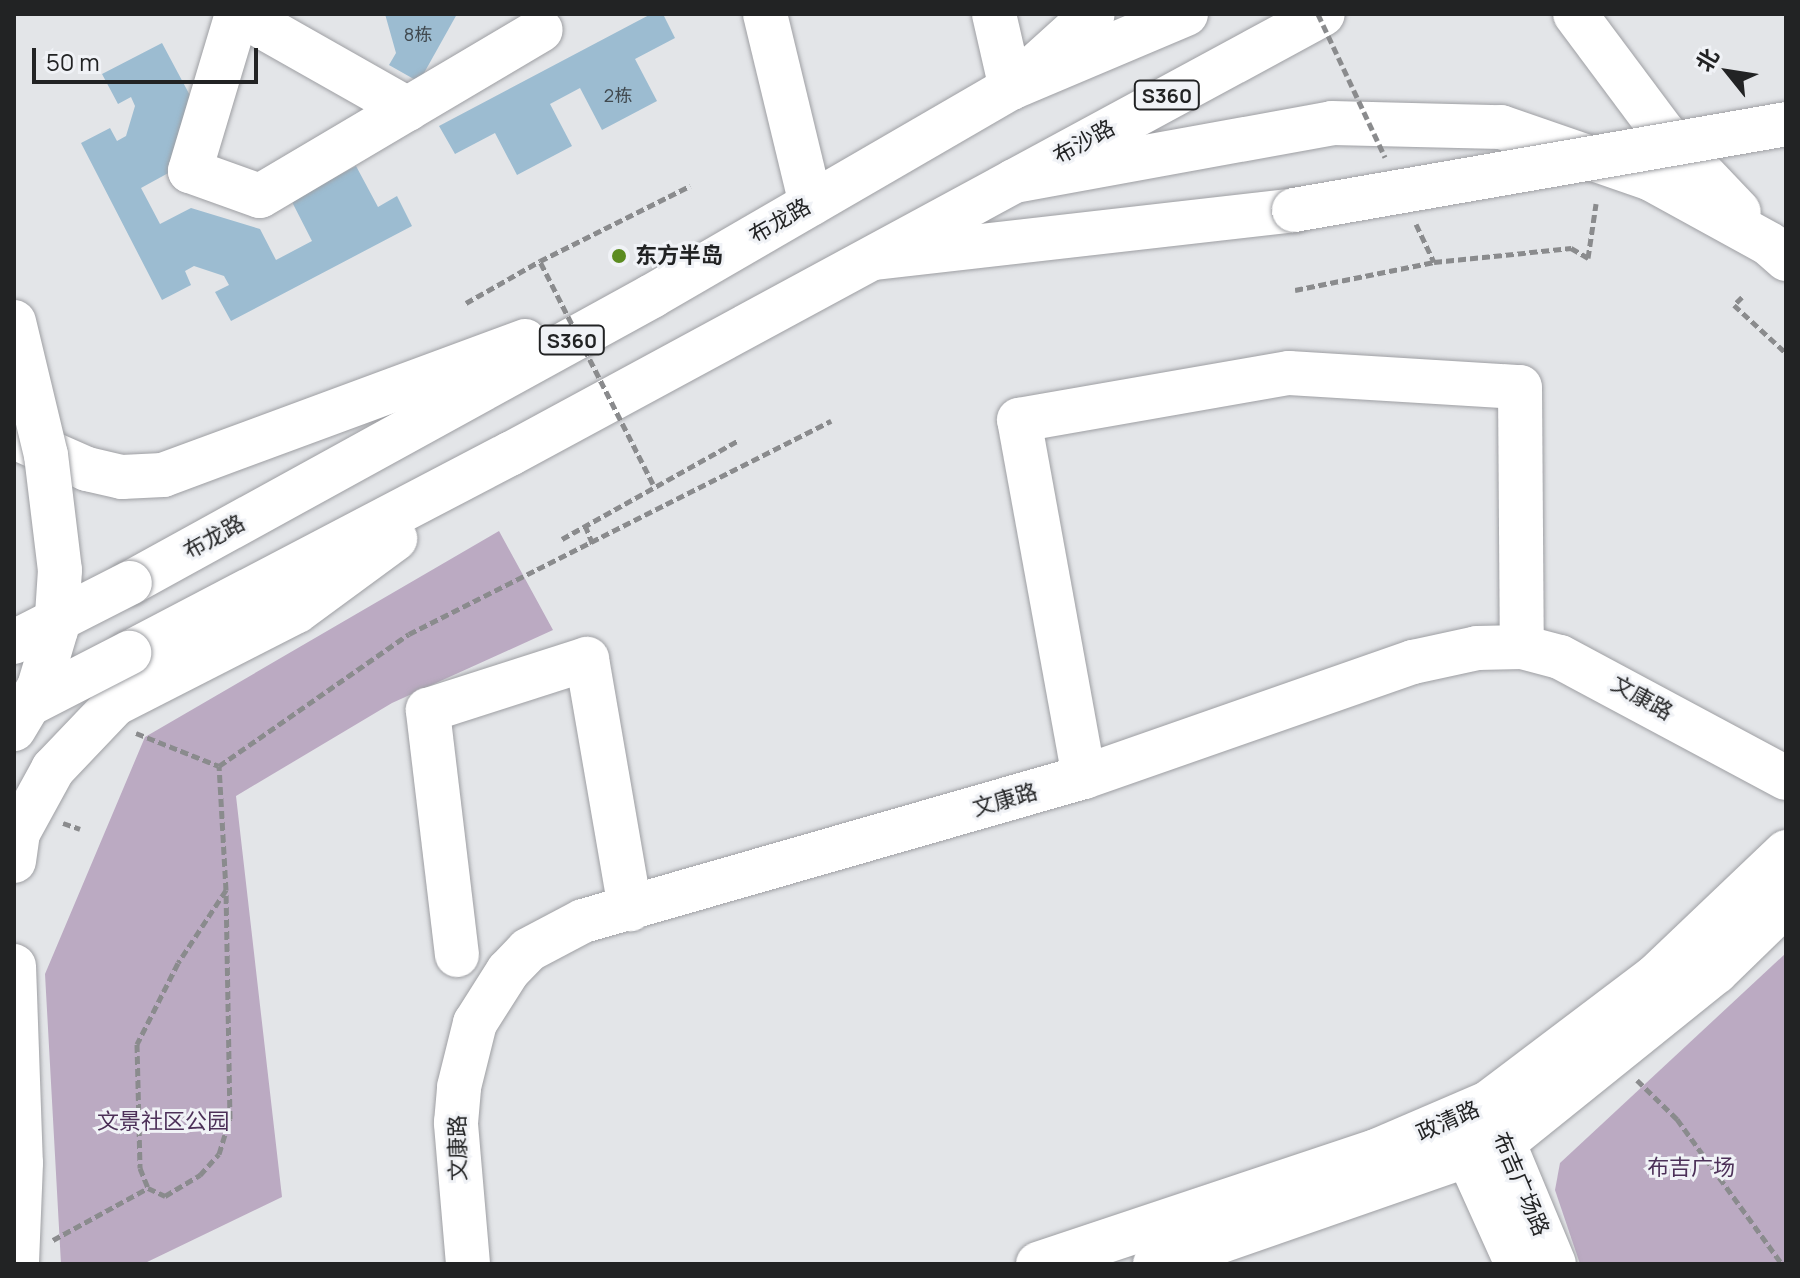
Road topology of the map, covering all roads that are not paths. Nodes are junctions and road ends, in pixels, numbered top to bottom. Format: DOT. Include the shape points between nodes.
graph roads {
  1 [pos="239,14"];
  2 [pos="765,14"];
  3 [pos="994,14"];
  4 [pos="1093,14"];
  5 [pos="1186,14"];
  6 [pos="1323,14"];
  7 [pos="541,19"];
  8 [pos="1577,19"];
  9 [pos="1011,88"];
  10 [pos="408,109"];
  11 [pos="1786,124"];
  12 [pos="1014,181"];
  13 [pos="811,204"];
  14 [pos="1778,252"];
  15 [pos="875,258"];
  16 [pos="652,296"];
  17 [pos="14,322"];
  18 [pos="14,437"];
  19 [pos="510,454"];
  20 [pos="14,642"];
  21 [pos="1522,647"];
  22 [pos="14,712"];
  23 [pos="14,729"];
  24 [pos="1084,777"];
  25 [pos="1786,778"];
  26 [pos="1786,852"];
  27 [pos="14,861"];
  28 [pos="1786,904"];
  29 [pos="630,909"];
  30 [pos="457,955"];
  31 [pos="14,966"];
  32 [pos="1478,1130"];
  33 [pos="34,1252"];
  34 [pos="468,1264"];
  35 [pos="1038,1264"];
  36 [pos="1155,1264"];
  37 [pos="1517,1264"];
  38 [pos="1554,1264"];
  1 -- 10 [label="main road"];
  1 -- 10 [label="main road" via="190,171 260,196"];
  2 -- 13 [label="main road"];
  3 -- 9 [label="main road"];
  4 -- 9 [label="main road"];
  5 -- 9 [label="main road, 布龙路 / S360"];
  6 -- 12 [label="main road, 布沙路 / S360"];
  7 -- 10 [label="main road"];
  8 -- 14 [label="main road" via="1663,132"];
  9 -- 13 [label="main road, 布龙路 / S360"];
  11 -- 15 [label="main road, bridge" via="1294,210"];
  12 -- 14 [label="main road" via="1332,123 1501,127 1651,179"];
  12 -- 15 [label="main road, S360"];
  13 -- 16 [label="main road, 布龙路 / S360"];
  15 -- 19 [label="main road, S360"];
  16 -- 18 [label="main road" via="163,475 122,477 87,469"];
  16 -- 20 [label="main road, 布龙路 / S360, bridge"];
  17 -- 23 [label="main road, bridge" via="46,455 60,570 56,630 39,687"];
  19 -- 22 [label="main road, S360, bridge"];
  19 -- 27 [label="main road" via="297,611 115,704 53,769 18,833"];
  21 -- 24 [label="main road, 文康路" via="1477,648 1413,662"];
  21 -- 24 [label="main road" via="1520,387 1289,373 1019,420"];
  21 -- 25 [label="main road, 文康路" via="1592,671"];
  24 -- 29 [label="main road, 文康路"];
  26 -- 32 [label="main road, 政清路" via="1656,976"];
  28 -- 32 [label="main road, 政清路" via="1716,972 1613,1057"];
  29 -- 30 [label="main road" via="587,659 428,710"];
  29 -- 34 [label="main road, 文康路" via="553,933 528,950 475,1023 456,1123"];
  31 -- 33 [label="main road" via="21,1163"];
  32 -- 35 [label="main road, 政清路" via="1376,1151"];
  32 -- 36 [label="main road, 政清路"];
  32 -- 37 [label="main road, 布吉广场路"];
  32 -- 38 [label="main road, 布吉广场路"];
}
